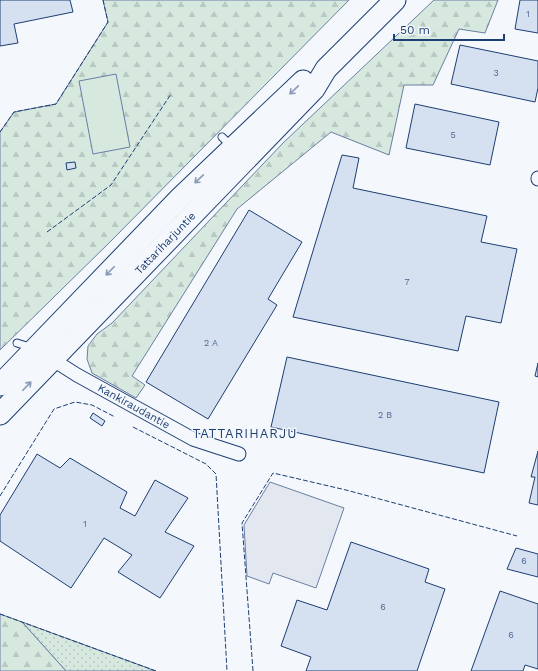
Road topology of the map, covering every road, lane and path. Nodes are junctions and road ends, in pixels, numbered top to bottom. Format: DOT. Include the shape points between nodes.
graph roads {
  1 [pos="395,0"];
  2 [pos="35,350"];
  3 [pos="0,385"];
  4 [pos="0,414"];
  5 [pos="239,454"];
  1 -- 2 [label="main road, Tattariharjuntie" via="326,69 314,89 181,197"];
  2 -- 3 [label="main road, Tattariharjuntie"];
  4 -- 2 [label="main road, Tattariharjuntie, one-way"];
  2 -- 5 [label="street, Kankiraudantie" via="193,438"];
}
